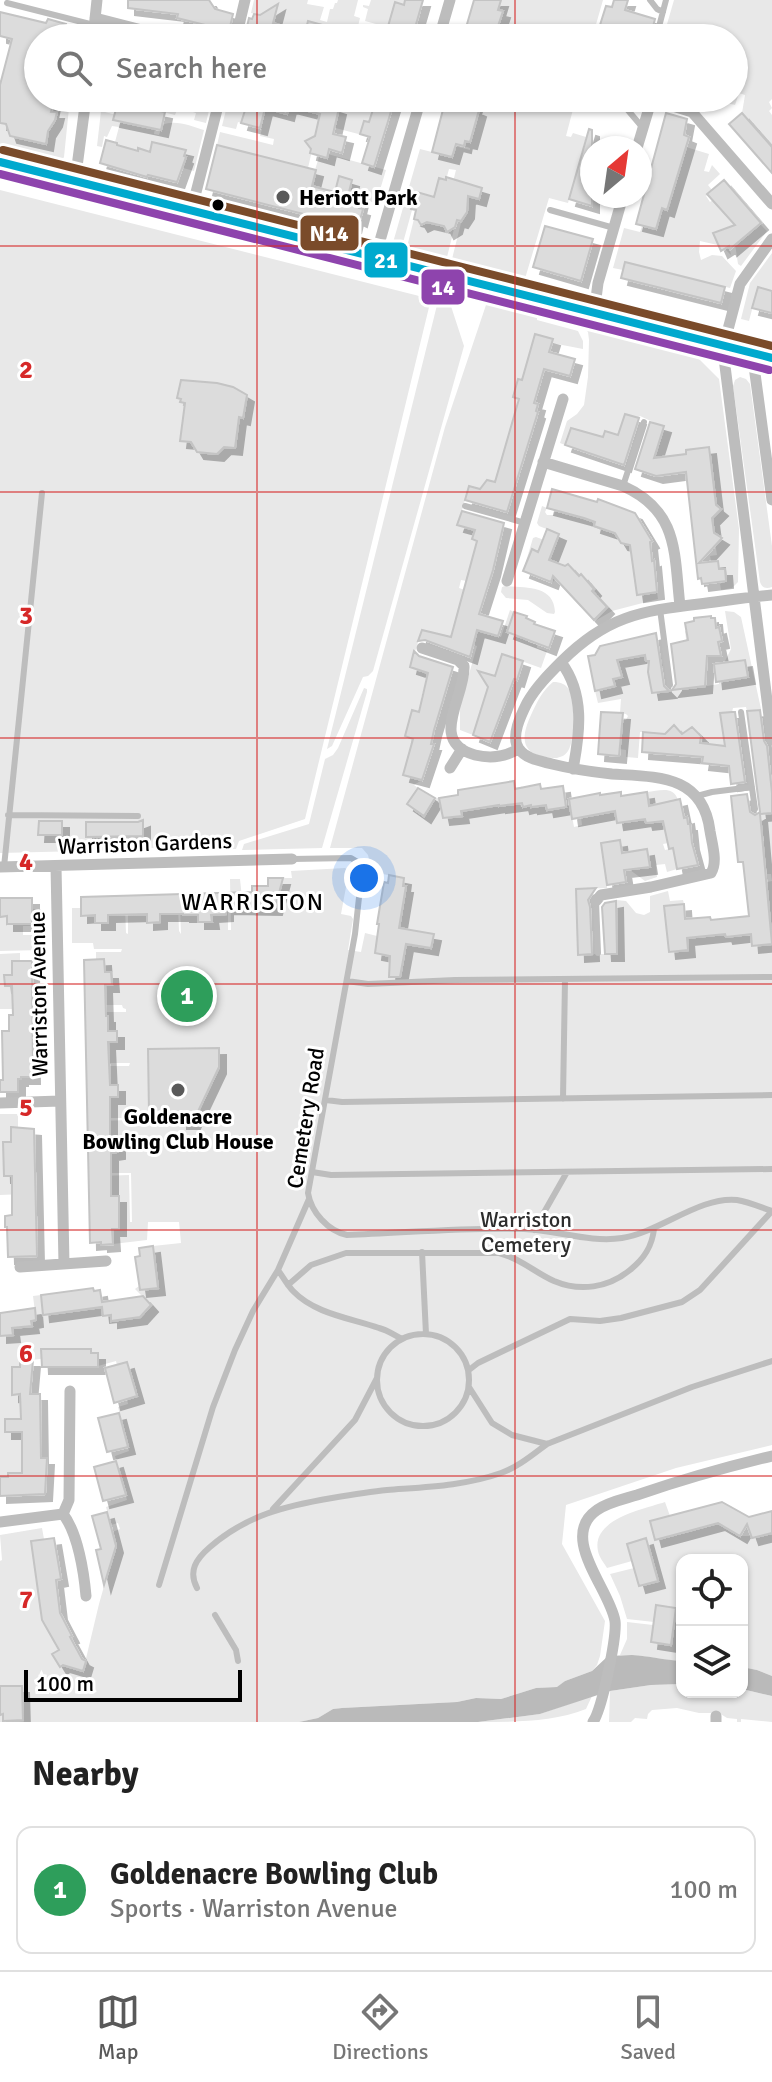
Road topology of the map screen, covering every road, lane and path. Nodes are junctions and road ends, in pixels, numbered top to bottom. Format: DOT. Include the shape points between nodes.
graph roads {
  1 [pos="97,0"];
  2 [pos="245,0"];
  3 [pos="450,0"];
  4 [pos="650,0"];
  5 [pos="666,0"];
  6 [pos="7,3"];
  7 [pos="663,12"];
  8 [pos="95,22"];
  9 [pos="105,24"];
  10 [pos="239,24"];
  11 [pos="443,24"];
  12 [pos="660,24"];
  13 [pos="84,112"];
  14 [pos="217,112"];
  15 [pos="414,112"];
  16 [pos="629,112"];
  17 [pos="648,112"];
  18 [pos="692,112"];
  19 [pos="643,128"];
  20 [pos="641,136"];
  21 [pos="0,162"];
  22 [pos="75,182"];
  23 [pos="772,204"];
  24 [pos="620,208"];
  25 [pos="550,210"];
  26 [pos="191,212"];
  27 [pos="614,228"];
  28 [pos="772,239"];
  29 [pos="375,258"];
  30 [pos="594,314"];
  31 [pos="725,347"];
  32 [pos="764,356"];
  33 [pos="563,399"];
  34 [pos="644,422"];
  35 [pos="543,462"];
  36 [pos="623,486"];
  37 [pos="42,493"];
  38 [pos="772,500"];
  39 [pos="465,506"];
  40 [pos="525,523"];
  41 [pos="507,581"];
  42 [pos="772,595"];
  43 [pos="754,597"];
  44 [pos="680,606"];
  45 [pos="660,609"];
  46 [pos="422,648"];
  47 [pos="561,662"];
  48 [pos="670,685"];
  49 [pos="741,712"];
  50 [pos="772,740"];
  51 [pos="462,749"];
  52 [pos="518,749"];
  53 [pos="450,768"];
  54 [pos="573,769"];
  55 [pos="752,787"];
  56 [pos="697,796"];
  57 [pos="755,809"];
  58 [pos="8,815"];
  59 [pos="138,816"];
  60 [pos="292,859"];
  61 [pos="56,866"];
  62 [pos="2,867"];
  63 [pos="596,901"];
  64 [pos="598,953"];
  65 [pos="772,977"];
  66 [pos="565,980"];
  67 [pos="347,981"];
  68 [pos="772,1095"];
  69 [pos="563,1099"];
  70 [pos="326,1100"];
  71 [pos="60,1101"];
  72 [pos="0,1103"];
  73 [pos="772,1169"];
  74 [pos="312,1172"];
  75 [pos="567,1172"];
  76 [pos="309,1199"];
  77 [pos="772,1211"];
  78 [pos="654,1229"];
  79 [pos="534,1230"];
  80 [pos="422,1252"];
  81 [pos="106,1261"];
  82 [pos="64,1264"];
  83 [pos="20,1267"];
  84 [pos="278,1270"];
  85 [pos="288,1285"];
  86 [pos="426,1334"];
  87 [pos="402,1339"];
  88 [pos="465,1359"];
  89 [pos="772,1361"];
  90 [pos="478,1363"];
  91 [pos="469,1370"];
  92 [pos="377,1378"];
  93 [pos="469,1387"];
  94 [pos="70,1391"];
  95 [pos="547,1444"];
  96 [pos="772,1456"];
  97 [pos="271,1511"];
  98 [pos="63,1514"];
  99 [pos="0,1522"];
  100 [pos="159,1585"];
  101 [pos="197,1588"];
  102 [pos="86,1596"];
  103 [pos="215,1615"];
  104 [pos="238,1661"];
  105 [pos="593,1722"];
  1 -- 8 [label="street"];
  2 -- 10 [label="street"];
  3 -- 11 [label="street"];
  4 -- 7 [label="lane"];
  5 -- 7 [label="lane"];
  6 -- 8 [label="lane"];
  7 -- 12 [label="lane"];
  8 -- 9 [label="street"];
  13 -- 22 [label="street"];
  14 -- 26 [label="street"];
  15 -- 29 [label="street"];
  16 -- 19 [label="lane"];
  17 -- 19 [label="street"];
  18 -- 23 [label="street"];
  19 -- 20 [label="street"];
  21 -- 22 [label="main road"];
  22 -- 26 [label="main road"];
  24 -- 27 [label="street"];
  25 -- 27 [label="lane"];
  26 -- 29 [label="main road"];
  27 -- 30 [label="street"];
  28 -- 31 [label="street" via="741,280"];
  29 -- 30 [label="main road"];
  30 -- 31 [label="main road"];
  31 -- 32 [label="main road"];
  31 -- 43 [label="street"];
  32 -- 38 [label="street" via="754,366"];
  33 -- 35 [label="street"];
  34 -- 36 [label="lane"];
  35 -- 36 [label="street"];
  35 -- 40 [label="street"];
  36 -- 44 [label="street" via="655,508 667,525"];
  37 -- 58 [label="lane"];
  39 -- 40 [label="lane"];
  40 -- 41 [label="street"];
  42 -- 43 [label="street"];
  43 -- 44 [label="street"];
  43 -- 50 [label="street"];
  44 -- 45 [label="street"];
  45 -- 47 [label="street" via="601,629"];
  45 -- 48 [label="lane"];
  46 -- 51 [label="street" via="464,666 450,727"];
  47 -- 52 [label="street" via="524,711"];
  47 -- 54 [label="street" via="579,708"];
  49 -- 55 [label="lane"];
  51 -- 52 [label="street" via="492,757"];
  51 -- 53 [label="street"];
  52 -- 54 [label="street"];
  54 -- 56 [label="street" via="661,778"];
  55 -- 56 [label="lane"];
  55 -- 57 [label="lane"];
  56 -- 63 [label="street" via="708,817 715,866 711,873 601,895"];
  58 -- 59 [label="lane"];
  58 -- 62 [label="lane"];
  60 -- 61 [label="street, Warriston Gardens"];
  60 -- 67 [label="lane, Cemetery Road" via="351,858 360,866"];
  61 -- 62 [label="street, Warriston Gardens"];
  61 -- 71 [label="street, Warriston Avenue"];
  63 -- 64 [label="lane"];
  65 -- 66 [label="lane"];
  66 -- 67 [label="lane"];
  66 -- 69 [label="lane"];
  67 -- 70 [label="lane, Cemetery Road"];
  68 -- 69 [label="lane"];
  69 -- 70 [label="lane"];
  70 -- 74 [label="lane, Cemetery Road"];
  71 -- 72 [label="street"];
  71 -- 82 [label="street, Warriston Avenue"];
  73 -- 75 [label="lane"];
  74 -- 75 [label="lane"];
  74 -- 76 [label="lane, Cemetery Road"];
  75 -- 79 [label="lane"];
  76 -- 79 [label="lane, Cemetery Road" via="327,1225 347,1235"];
  76 -- 84 [label="lane"];
  77 -- 78 [label="lane, Cemetery Road" via="722,1200"];
  77 -- 90 [label="lane" via="700,1290 682,1302 621,1318 570,1319"];
  78 -- 79 [label="lane, Cemetery Road" via="605,1239"];
  78 -- 80 [label="lane" via="640,1262 593,1288 555,1281 514,1256"];
  80 -- 85 [label="lane" via="346,1253 311,1265"];
  80 -- 86 [label="lane"];
  81 -- 82 [label="street"];
  82 -- 83 [label="street"];
  84 -- 85 [label="lane"];
  84 -- 100 [label="lane" via="253,1311 213,1407"];
  85 -- 87 [label="lane" via="328,1313"];
  86 -- 87 [label="lane"];
  86 -- 88 [label="lane" via="449,1341"];
  87 -- 92 [label="lane" via="384,1355"];
  88 -- 90 [label="lane"];
  88 -- 91 [label="lane"];
  89 -- 95 [label="lane"];
  90 -- 91 [label="lane"];
  91 -- 93 [label="lane"];
  92 -- 93 [label="lane" via="389,1412 421,1427 455,1414"];
  92 -- 97 [label="lane" via="355,1420"];
  93 -- 95 [label="lane" via="492,1423 512,1435"];
  94 -- 98 [label="street" via="69,1500"];
  95 -- 97 [label="lane" via="501,1474"];
  96 -- 105 [label="street" via="645,1492 598,1509 588,1518 583,1547 615,1624"];
  97 -- 101 [label="lane" via="234,1529 205,1552 194,1565"];
  98 -- 99 [label="street"];
  98 -- 102 [label="street" via="72,1528"];
  103 -- 104 [label="lane"];
}
